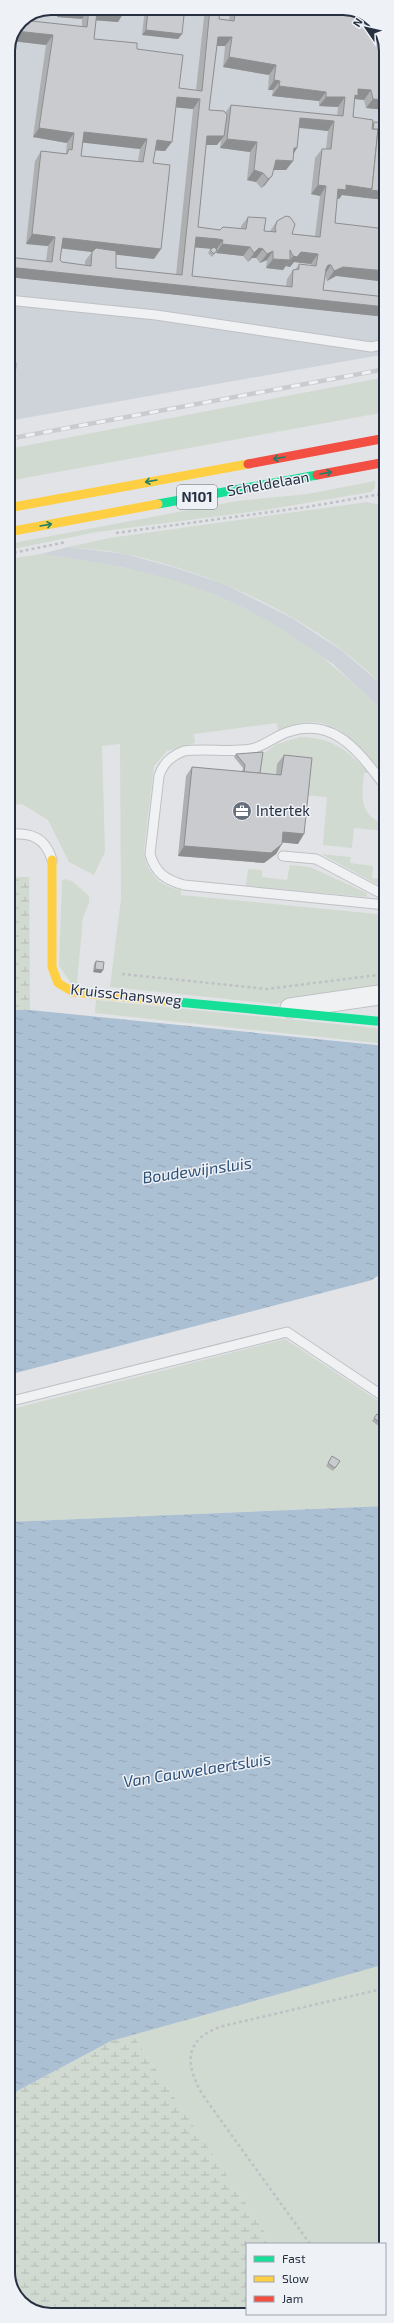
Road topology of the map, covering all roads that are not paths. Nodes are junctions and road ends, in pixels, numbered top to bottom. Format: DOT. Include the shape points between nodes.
graph roads {
  1 [pos="15,301"];
  2 [pos="379,345"];
  3 [pos="379,439"];
  4 [pos="379,463"];
  5 [pos="15,507"];
  6 [pos="15,531"];
  7 [pos="379,778"];
  8 [pos="15,834"];
  9 [pos="283,856"];
  10 [pos="52,860"];
  11 [pos="379,892"];
  12 [pos="379,904"];
  13 [pos="379,995"];
  14 [pos="273,1010"];
  15 [pos="379,1021"];
  16 [pos="379,1393"];
  17 [pos="15,1400"];
  1 -- 2 [label="lane" via="156,316 371,347"];
  3 -- 5 [label="main road, Scheldelaan / N101, one-way"];
  6 -- 4 [label="main road, Scheldelaan / N101, one-way"];
  7 -- 12 [label="lane" via="352,745 331,732 308,728 287,732 246,750 184,751 175,754 162,767 150,844 153,866 170,881 184,885"];
  8 -- 10 [label="lane" via="27,834 41,841 49,848"];
  9 -- 11 [label="lane" via="316,859"];
  10 -- 14 [label="main road, Kruisschansweg" via="52,967 53,975 64,989 73,992"];
  13 -- 14 [label="street, Kruisschansweg"];
  14 -- 15 [label="main road, Kruisschansweg"];
  16 -- 17 [label="lane" via="288,1332"];
}
